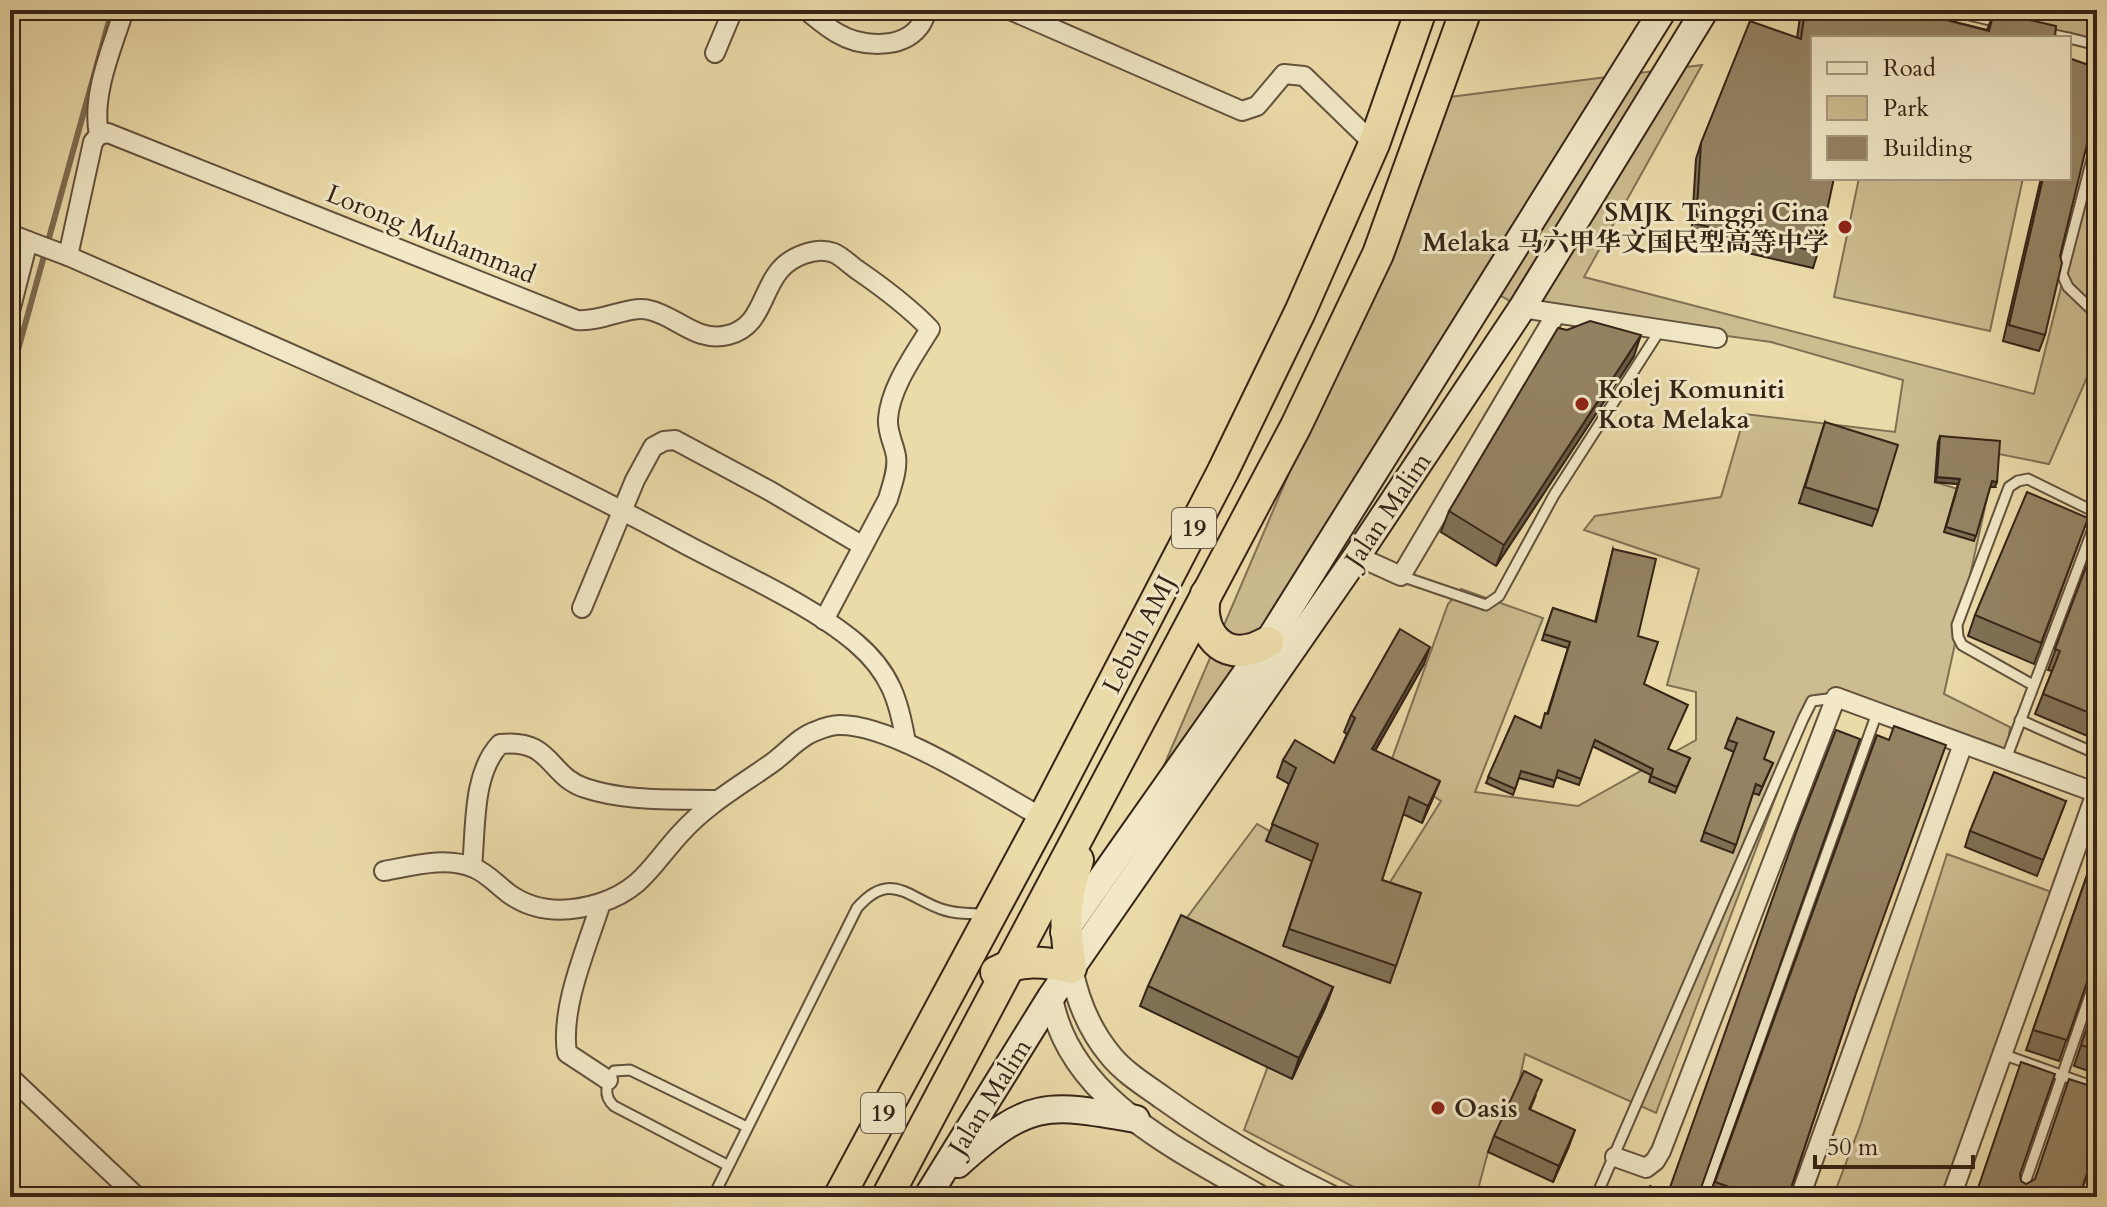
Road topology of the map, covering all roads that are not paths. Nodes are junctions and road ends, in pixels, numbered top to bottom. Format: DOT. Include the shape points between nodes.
graph roads {
  1 [pos="124,10"];
  2 [pos="733,10"];
  3 [pos="806,10"];
  4 [pos="928,10"];
  5 [pos="1010,10"];
  6 [pos="1421,10"];
  7 [pos="1466,10"];
  8 [pos="1663,10"];
  9 [pos="1705,10"];
  10 [pos="1948,10"];
  11 [pos="2009,24"];
  12 [pos="2039,31"];
  13 [pos="2060,36"];
  14 [pos="2071,39"];
  15 [pos="2097,45"];
  16 [pos="715,53"];
  17 [pos="99,135"];
  18 [pos="2097,140"];
  19 [pos="1374,144"];
  20 [pos="25,240"];
  21 [pos="64,254"];
  22 [pos="1522,308"];
  23 [pos="2091,309"];
  24 [pos="10,311"];
  25 [pos="1556,314"];
  26 [pos="1661,329"];
  27 [pos="1717,338"];
  28 [pos="622,510"];
  29 [pos="2097,515"];
  30 [pos="863,546"];
  31 [pos="1357,556"];
  32 [pos="1401,576"];
  33 [pos="1208,588"];
  34 [pos="582,608"];
  35 [pos="824,620"];
  36 [pos="1268,642"];
  37 [pos="2033,685"];
  38 [pos="1836,697"];
  39 [pos="1877,713"];
  40 [pos="2020,720"];
  41 [pos="1129,741"];
  42 [pos="906,743"];
  43 [pos="1963,744"];
  44 [pos="2097,754"];
  45 [pos="2006,759"];
  46 [pos="2097,793"];
  47 [pos="717,800"];
  48 [pos="1043,818"];
  49 [pos="472,867"];
  50 [pos="384,871"];
  51 [pos="601,903"];
  52 [pos="989,914"];
  53 [pos="1065,930"];
  54 [pos="1009,965"];
  55 [pos="1061,965"];
  56 [pos="2097,975"];
  57 [pos="1051,997"];
  58 [pos="928,1029"];
  59 [pos="2002,1054"];
  60 [pos="2062,1076"];
  61 [pos="10,1077"];
  62 [pos="608,1080"];
  63 [pos="2097,1088"];
  64 [pos="1136,1119"];
  65 [pos="747,1127"];
  66 [pos="1615,1157"];
  67 [pos="727,1165"];
  68 [pos="2097,1179"];
  69 [pos="931,1192"];
  70 [pos="137,1197"];
  71 [pos="713,1197"];
  72 [pos="839,1197"];
  73 [pos="887,1197"];
  74 [pos="1260,1197"];
  75 [pos="1331,1197"];
  76 [pos="1596,1197"];
  77 [pos="1703,1197"];
  78 [pos="1800,1197"];
  79 [pos="1951,1197"];
  80 [pos="2020,1197"];
  81 [pos="2090,1197"];
  1 -- 17 [label="street" via="99,95"];
  2 -- 16 [label="street"];
  3 -- 4 [label="street" via="836,33 881,44 902,41 919,28"];
  5 -- 19 [label="street" via="1242,111 1257,106 1284,74 1304,76"];
  6 -- 19 [label="highway, Lebuh AMJ / 19"];
  7 -- 33 [label="highway, Lebuh AMJ / 19" via="1378,254 1296,426"];
  8 -- 36 [label="main road, Jalan Malim"];
  9 -- 22 [label="main road, Jalan Malim"];
  10 -- 11 [label="lane"];
  12 -- 13 [label="lane"];
  14 -- 15 [label="lane"];
  17 -- 21 [label="street"];
  17 -- 30 [label="street, Lorong Muhammad" via="108,133 577,320 645,309 686,329 726,336 755,317 777,272 789,260 832,252 910,307 930,329 892,401 888,420 896,458 894,481"];
  18 -- 23 [label="lane" via="2062,274"];
  19 -- 48 [label="highway, Lebuh AMJ / 19" via="1223,471"];
  20 -- 21 [label="street"];
  20 -- 24 [label="street"];
  21 -- 28 [label="street" via="348,379"];
  22 -- 25 [label="street"];
  22 -- 31 [label="main road, Jalan Malim"];
  25 -- 26 [label="street"];
  25 -- 32 [label="street"];
  26 -- 27 [label="street"];
  26 -- 32 [label="lane" via="1554,495 1499,596 1486,605"];
  28 -- 30 [label="street" via="653,447 675,440"];
  28 -- 34 [label="street"];
  28 -- 35 [label="street"];
  29 -- 37 [label="lane"];
  29 -- 37 [label="lane" via="2028,479 2009,487 1957,625 1962,645"];
  30 -- 35 [label="street"];
  31 -- 32 [label="street"];
  31 -- 55 [label="main road, Jalan Malim"];
  33 -- 36 [label="highway" via="1202,607 1212,638 1248,651"];
  33 -- 41 [label="highway, Lebuh AMJ / 19"];
  35 -- 42 [label="street" via="857,644 893,687"];
  36 -- 53 [label="main road, Jalan Malim"];
  37 -- 40 [label="lane"];
  38 -- 39 [label="street"];
  38 -- 66 [label="lane" via="1812,701 1803,719"];
  38 -- 66 [label="street" via="1661,1151 1646,1168"];
  39 -- 43 [label="street"];
  39 -- 77 [label="lane"];
  40 -- 44 [label="lane"];
  40 -- 45 [label="lane"];
  41 -- 53 [label="highway" via="1070,883"];
  41 -- 54 [label="highway, Lebuh AMJ / 19"];
  42 -- 47 [label="street" via="873,730 838,725 812,732"];
  42 -- 48 [label="street"];
  43 -- 45 [label="street"];
  43 -- 78 [label="street"];
  45 -- 46 [label="street"];
  46 -- 59 [label="street"];
  47 -- 49 [label="street" via="602,793 580,786 535,747 500,744 482,777"];
  47 -- 51 [label="street" via="681,833 644,879"];
  48 -- 52 [label="highway, Lebuh AMJ / 19"];
  49 -- 50 [label="street" via="447,862"];
  49 -- 51 [label="street" via="523,904 560,910"];
  51 -- 62 [label="street" via="573,992 565,1038 567,1053"];
  52 -- 58 [label="highway, Lebuh AMJ / 19"];
  52 -- 65 [label="lane" via="942,909 895,888 867,896"];
  53 -- 55 [label="highway"];
  54 -- 55 [label="highway"];
  54 -- 58 [label="highway" via="963,991"];
  54 -- 73 [label="highway, Lebuh AMJ / 19"];
  55 -- 57 [label="main road"];
  55 -- 75 [label="street" via="1096,1036 1130,1075 1200,1124"];
  56 -- 60 [label="lane"];
  57 -- 64 [label="street" via="1055,1020 1078,1063"];
  57 -- 69 [label="main road, Jalan Malim"];
  58 -- 72 [label="highway, Lebuh AMJ / 19"];
  59 -- 60 [label="lane"];
  59 -- 79 [label="street"];
  60 -- 63 [label="lane"];
  60 -- 80 [label="lane"];
  61 -- 70 [label="street"];
  62 -- 65 [label="lane" via="614,1071 630,1070"];
  62 -- 67 [label="lane" via="608,1101 614,1106"];
  64 -- 69 [label="main road" via="1063,1108 1030,1113 991,1135"];
  64 -- 74 [label="street"];
  65 -- 67 [label="lane"];
  66 -- 76 [label="lane"];
  67 -- 71 [label="lane"];
  68 -- 81 [label="street"];
}
